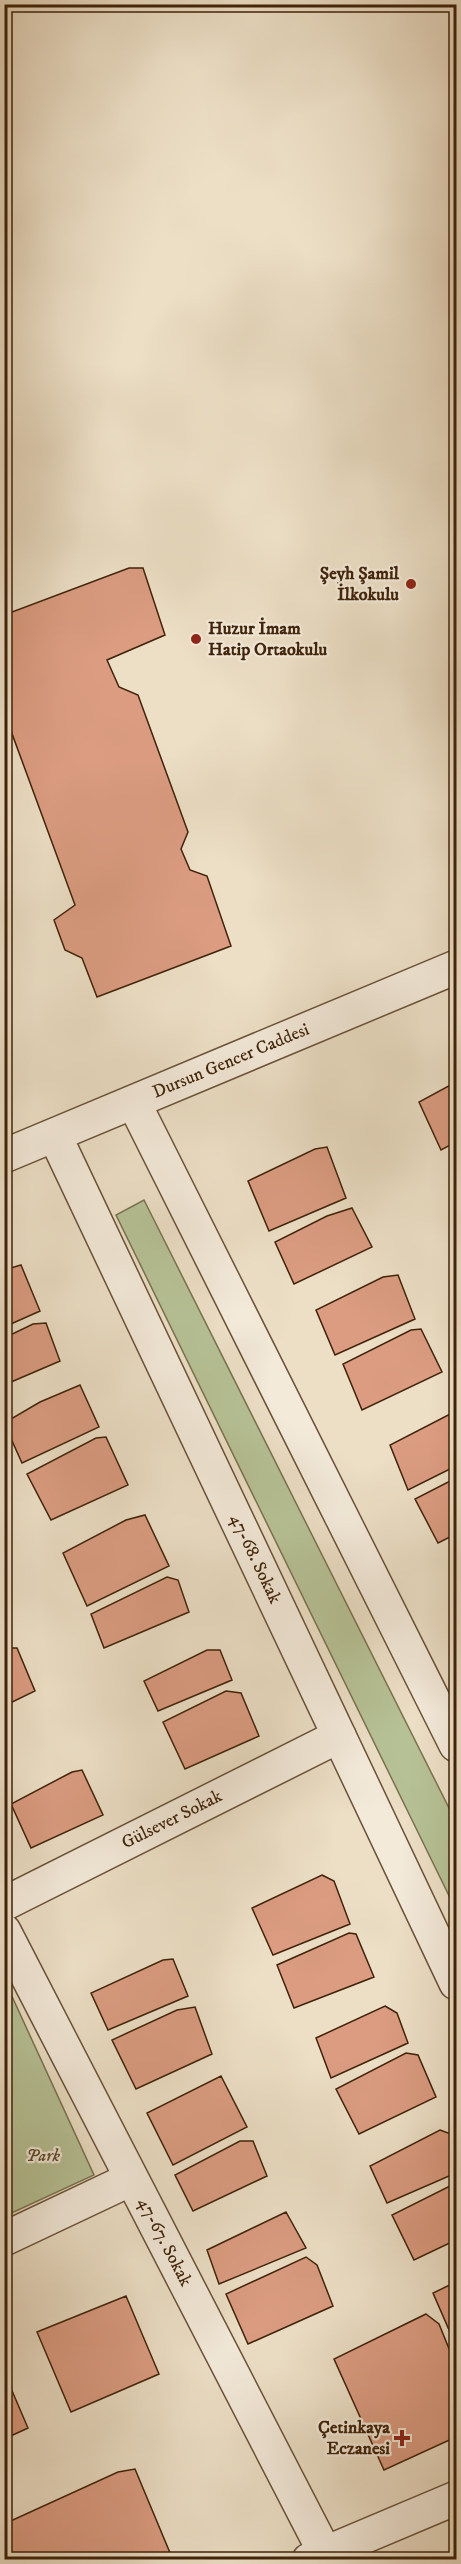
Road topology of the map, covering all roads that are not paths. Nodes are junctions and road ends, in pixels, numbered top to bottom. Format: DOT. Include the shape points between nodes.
graph roads {
  1 [pos="456,967"];
  2 [pos="134,1103"];
  3 [pos="55,1136"];
  4 [pos="4,1156"];
  5 [pos="339,1736"];
  6 [pos="456,1745"];
  7 [pos="4,1904"];
  8 [pos="4,1931"];
  9 [pos="456,1983"];
  10 [pos="131,2179"];
  11 [pos="4,2239"];
  12 [pos="456,2498"];
  13 [pos="317,2556"];
  1 -- 2 [label="street, Dursun Gencer Caddesi"];
  2 -- 3 [label="street, Dursun Gencer Caddesi"];
  2 -- 6 [label="street"];
  3 -- 4 [label="street, Dursun Gencer Caddesi"];
  3 -- 5 [label="street, 47-68. Sokak"];
  5 -- 7 [label="street, Gülsever Sokak"];
  5 -- 9 [label="street, 47-68. Sokak"];
  8 -- 10 [label="street, 47-67. Sokak"];
  10 -- 11 [label="street"];
  10 -- 13 [label="street, 47-67. Sokak"];
  12 -- 13 [label="street"];
}
